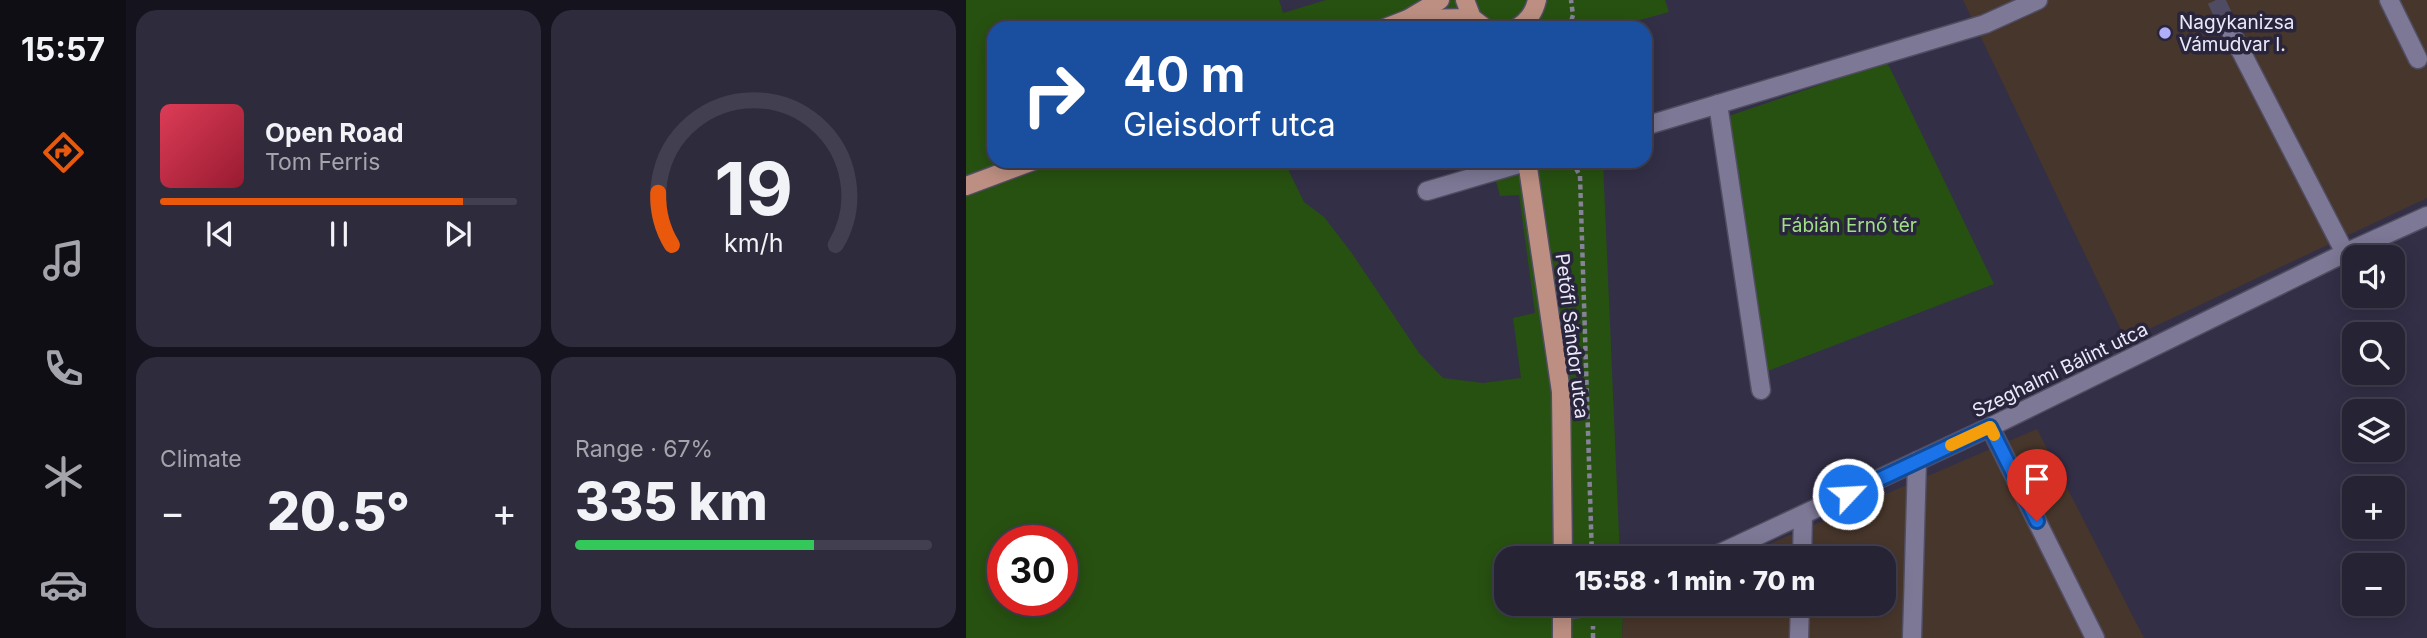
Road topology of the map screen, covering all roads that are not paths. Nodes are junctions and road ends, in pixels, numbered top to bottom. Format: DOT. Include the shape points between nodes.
graph roads {
  1 [pos="1440,0"];
  2 [pos="1465,0"];
  3 [pos="1537,0"];
  4 [pos="2038,0"];
  5 [pos="2389,0"];
  6 [pos="1408,19"];
  7 [pos="1403,21"];
  8 [pos="1444,21"];
  9 [pos="1478,21"];
  10 [pos="1527,21"];
  11 [pos="2231,32"];
  12 [pos="2418,59"];
  13 [pos="1718,104"];
  14 [pos="1652,124"];
  15 [pos="1014,168"];
  16 [pos="1504,168"];
  17 [pos="1529,168"];
  18 [pos="966,186"];
  19 [pos="1427,191"];
  20 [pos="2427,216"];
  21 [pos="2363,245"];
  22 [pos="2342,247"];
  23 [pos="2342,254"];
  24 [pos="1761,390"];
  25 [pos="1990,427"];
  26 [pos="1917,461"];
  27 [pos="1803,515"];
  28 [pos="1563,546"];
  29 [pos="1736,546"];
  30 [pos="1802,546"];
  31 [pos="1562,616"];
  32 [pos="1800,616"];
  33 [pos="1562,638"];
  34 [pos="1799,638"];
  35 [pos="1912,638"];
  36 [pos="2095,638"];
  1 -- 6 [label="main road"];
  2 -- 9 [label="main road"];
  3 -- 10 [label="main road"];
  4 -- 13 [label="street" via="1985,24"];
  5 -- 12 [label="street"];
  6 -- 7 [label="main road"];
  6 -- 8 [label="main road"];
  11 -- 22 [label="street"];
  13 -- 14 [label="street"];
  13 -- 24 [label="street"];
  15 -- 18 [label="main road"];
  16 -- 19 [label="street"];
  17 -- 28 [label="main road, Petőfi Sándor utca" via="1561,392"];
  20 -- 21 [label="street, Szeghalmi Bálint utca"];
  23 -- 25 [label="street, Szeghalmi Bálint utca"];
  25 -- 26 [label="street, Szeghalmi Bálint utca"];
  25 -- 36 [label="street"];
  26 -- 27 [label="street, Szeghalmi Bálint utca"];
  26 -- 35 [label="street"];
  27 -- 29 [label="street, Szeghalmi Bálint utca"];
  27 -- 30 [label="street"];
  31 -- 33 [label="main road"];
  32 -- 34 [label="street"];
}
